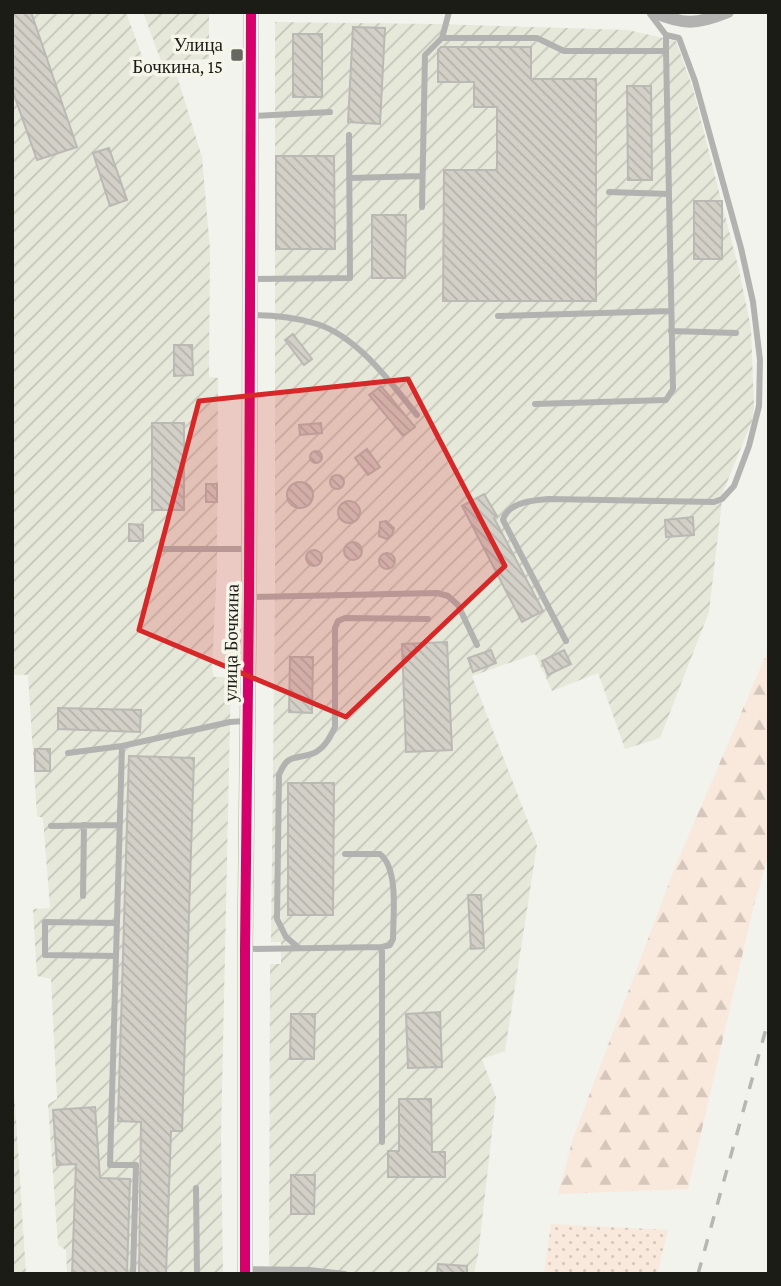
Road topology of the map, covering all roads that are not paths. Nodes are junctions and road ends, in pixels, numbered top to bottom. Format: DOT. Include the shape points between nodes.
graph roads {
  1 [pos="251,12"];
  2 [pos="449,12"];
  3 [pos="650,12"];
  4 [pos="727,12"];
  5 [pos="666,35"];
  6 [pos="442,38"];
  7 [pos="666,51"];
  8 [pos="330,112"];
  9 [pos="250,116"];
  10 [pos="349,135"];
  11 [pos="422,176"];
  12 [pos="350,177"];
  13 [pos="609,192"];
  14 [pos="669,194"];
  15 [pos="422,207"];
  16 [pos="250,279"];
  17 [pos="671,312"];
  18 [pos="250,314"];
  19 [pos="498,316"];
  20 [pos="671,331"];
  21 [pos="736,333"];
  22 [pos="535,404"];
  23 [pos="418,415"];
  24 [pos="162,549"];
  25 [pos="249,549"];
  26 [pos="249,597"];
  27 [pos="428,619"];
  28 [pos="566,641"];
  29 [pos="477,645"];
  30 [pos="247,721"];
  31 [pos="122,746"];
  32 [pos="68,753"];
  33 [pos="51,825"];
  34 [pos="84,825"];
  35 [pos="119,825"];
  36 [pos="345,854"];
  37 [pos="83,895"];
  38 [pos="117,923"];
  39 [pos="382,947"];
  40 [pos="299,948"];
  41 [pos="245,949"];
  42 [pos="116,956"];
  43 [pos="382,1142"];
  44 [pos="196,1188"];
  45 [pos="245,1271"];
  46 [pos="316,1273"];
  47 [pos="133,1274"];
  48 [pos="197,1274"];
  49 [pos="345,1274"];
  1 -- 9 [label="street, улица Бочкина"];
  2 -- 6 [label="lane"];
  3 -- 4 [label="street" via="684,23"];
  3 -- 5 [label="lane"];
  5 -- 7 [label="lane"];
  5 -- 28 [label="lane" via="679,38 695,81 741,247 760,360 759,406 750,446 734,486 722,499 703,503 549,499 530,500 508,510 503,520"];
  6 -- 7 [label="lane" via="537,38 564,51"];
  6 -- 11 [label="lane" via="425,55"];
  7 -- 14 [label="lane"];
  8 -- 9 [label="lane"];
  9 -- 16 [label="street, улица Бочкина"];
  10 -- 12 [label="lane"];
  11 -- 12 [label="lane"];
  11 -- 15 [label="lane"];
  12 -- 16 [label="lane" via="350,278"];
  13 -- 14 [label="lane"];
  14 -- 17 [label="lane"];
  16 -- 18 [label="street, улица Бочкина"];
  17 -- 19 [label="lane"];
  17 -- 20 [label="lane"];
  18 -- 23 [label="lane" via="297,318 331,330 378,366"];
  18 -- 25 [label="street, улица Бочкина"];
  20 -- 21 [label="lane"];
  20 -- 22 [label="lane" via="673,389 666,400"];
  24 -- 25 [label="lane"];
  25 -- 26 [label="street, улица Бочкина"];
  26 -- 29 [label="lane" via="437,593 449,596 458,606"];
  26 -- 30 [label="street, улица Бочкина"];
  27 -- 40 [label="lane" via="345,618 335,628 335,727 322,747 291,758 279,775 277,919 286,937"];
  30 -- 31 [label="lane"];
  30 -- 41 [label="street, улица Бочкина"];
  31 -- 32 [label="lane"];
  31 -- 35 [label="lane"];
  33 -- 34 [label="lane"];
  34 -- 35 [label="lane"];
  34 -- 37 [label="lane"];
  35 -- 38 [label="lane"];
  36 -- 39 [label="lane" via="380,854 389,863 393,939"];
  38 -- 42 [label="lane"];
  38 -- 42 [label="lane" via="45,922 45,955"];
  39 -- 40 [label="lane"];
  39 -- 43 [label="lane"];
  40 -- 41 [label="lane"];
  41 -- 45 [label="street, улица Бочкина"];
  42 -- 47 [label="lane" via="110,1165 136,1165"];
  44 -- 48 [label="lane"];
  45 -- 46 [label="lane"];
  46 -- 49 [label="lane"];
}
